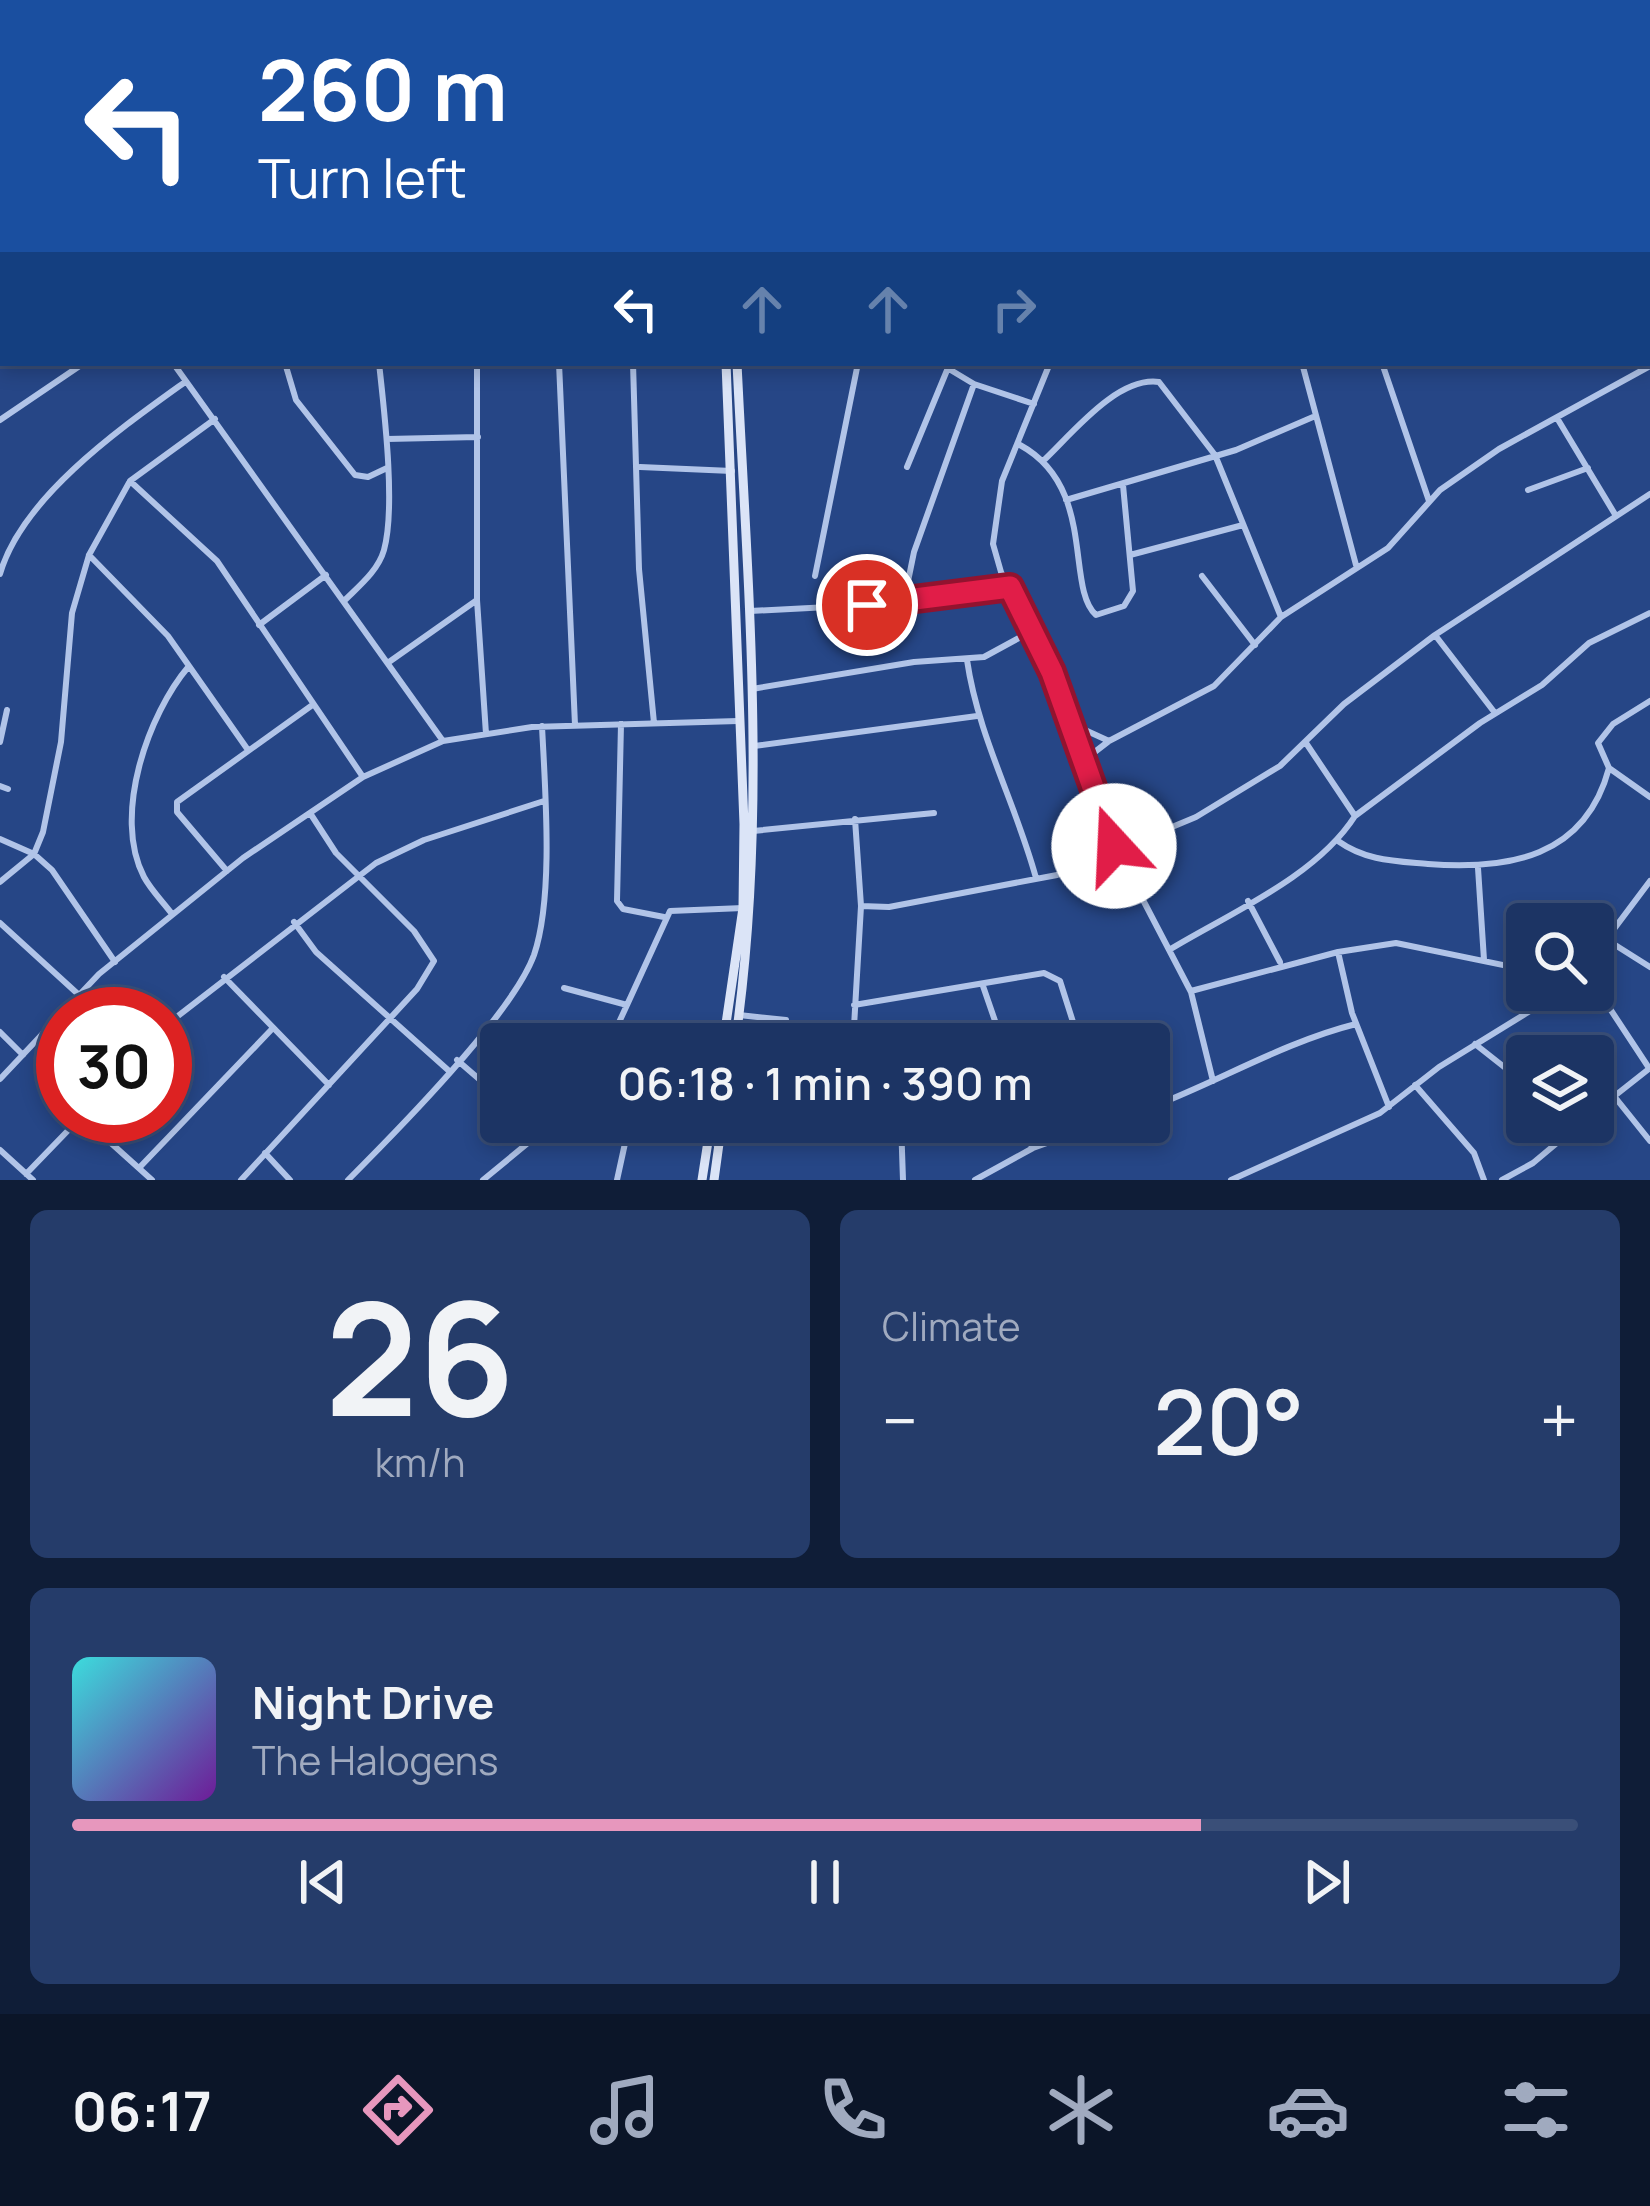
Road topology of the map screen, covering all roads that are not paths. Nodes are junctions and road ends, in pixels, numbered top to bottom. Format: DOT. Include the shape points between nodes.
graph roads {
  1 [pos="80,366"];
  2 [pos="175,366"];
  3 [pos="286,366"];
  4 [pos="379,366"];
  5 [pos="477,366"];
  6 [pos="559,366"];
  7 [pos="633,366"];
  8 [pos="726,366"];
  9 [pos="737,366"];
  10 [pos="857,366"];
  11 [pos="950,366"];
  12 [pos="1049,366"];
  13 [pos="1303,366"];
  14 [pos="1383,366"];
  15 [pos="1650,366"];
  16 [pos="186,381"];
  17 [pos="974,384"];
  18 [pos="1034,404"];
  19 [pos="1313,417"];
  20 [pos="215,418"];
  21 [pos="1557,418"];
  22 [pos="0,420"];
  23 [pos="478,436"];
  24 [pos="388,439"];
  25 [pos="1018,444"];
  26 [pos="1215,455"];
  27 [pos="1043,461"];
  28 [pos="640,466"];
  29 [pos="907,466"];
  30 [pos="387,468"];
  31 [pos="1588,468"];
  32 [pos="732,471"];
  33 [pos="130,481"];
  34 [pos="1123,485"];
  35 [pos="1528,490"];
  36 [pos="1650,494"];
  37 [pos="1066,500"];
  38 [pos="1429,501"];
  39 [pos="1616,516"];
  40 [pos="1244,524"];
  41 [pos="89,555"];
  42 [pos="1130,555"];
  43 [pos="1356,565"];
  44 [pos="0,574"];
  45 [pos="326,575"];
  46 [pos="815,576"];
  47 [pos="1202,576"];
  48 [pos="1010,587"];
  49 [pos="477,600"];
  50 [pos="344,601"];
  51 [pos="904,601"];
  52 [pos="750,611"];
  53 [pos="1650,613"];
  54 [pos="1281,617"];
  55 [pos="259,625"];
  56 [pos="1030,632"];
  57 [pos="1435,634"];
  58 [pos="1256,646"];
  59 [pos="967,660"];
  60 [pos="388,663"];
  61 [pos="189,666"];
  62 [pos="752,689"];
  63 [pos="1650,701"];
  64 [pos="311,706"];
  65 [pos="7,710"];
  66 [pos="1495,712"];
  67 [pos="977,716"];
  68 [pos="742,721"];
  69 [pos="654,723"];
  70 [pos="1072,723"];
  71 [pos="622,724"];
  72 [pos="542,726"];
  73 [pos="575,726"];
  74 [pos="486,734"];
  75 [pos="443,741"];
  76 [pos="1109,741"];
  77 [pos="0,742"];
  78 [pos="1306,743"];
  79 [pos="754,746"];
  80 [pos="248,750"];
  81 [pos="1083,761"];
  82 [pos="1609,768"];
  83 [pos="363,777"];
  84 [pos="1650,797"];
  85 [pos="544,801"];
  86 [pos="310,813"];
  87 [pos="934,813"];
  88 [pos="1355,816"];
  89 [pos="855,819"];
  90 [pos="749,831"];
  91 [pos="0,839"];
  92 [pos="1339,841"];
  93 [pos="1117,852"];
  94 [pos="34,854"];
  95 [pos="1478,868"];
  96 [pos="227,871"];
  97 [pos="357,877"];
  98 [pos="1036,878"];
  99 [pos="1650,881"];
  100 [pos="0,882"];
  101 [pos="1248,902"];
  102 [pos="861,906"];
  103 [pos="743,908"];
  104 [pos="172,914"];
  105 [pos="664,917"];
  106 [pos="294,922"];
  107 [pos="0,923"];
  108 [pos="1614,926"];
  109 [pos="1614,944"];
  110 [pos="1168,950"];
  111 [pos="1338,952"];
  112 [pos="115,962"];
  113 [pos="1484,962"];
  114 [pos="1281,963"];
  115 [pos="1506,966"];
  116 [pos="1650,967"];
  117 [pos="224,977"];
  118 [pos="983,986"];
  119 [pos="70,987"];
  120 [pos="88,987"];
  121 [pos="564,988"];
  122 [pos="1191,992"];
  123 [pos="192,1004"];
  124 [pos="627,1005"];
  125 [pos="854,1005"];
  126 [pos="1529,1011"];
  127 [pos="1612,1011"];
  128 [pos="740,1015"];
  129 [pos="388,1020"];
  130 [pos="786,1020"];
  131 [pos="619,1023"];
  132 [pos="726,1023"];
  133 [pos="739,1023"];
  134 [pos="854,1023"];
  135 [pos="996,1023"];
  136 [pos="1072,1023"];
  137 [pos="1356,1024"];
  138 [pos="272,1029"];
  139 [pos="0,1032"];
  140 [pos="36,1041"];
  141 [pos="1475,1044"];
  142 [pos="23,1055"];
  143 [pos="457,1060"];
  144 [pos="1506,1068"];
  145 [pos="1650,1068"];
  146 [pos="448,1070"];
  147 [pos="0,1079"];
  148 [pos="480,1080"];
  149 [pos="1213,1081"];
  150 [pos="329,1084"];
  151 [pos="1415,1085"];
  152 [pos="1614,1095"];
  153 [pos="1614,1097"];
  154 [pos="1170,1099"];
  155 [pos="1389,1107"];
  156 [pos="1650,1141"];
  157 [pos="59,1143"];
  158 [pos="112,1143"];
  159 [pos="528,1143"];
  160 [pos="625,1143"];
  161 [pos="714,1143"];
  162 [pos="902,1143"];
  163 [pos="1031,1143"];
  164 [pos="1046,1143"];
  165 [pos="1550,1143"];
  166 [pos="1032,1148"];
  167 [pos="0,1150"];
  168 [pos="265,1153"];
  169 [pos="139,1168"];
  170 [pos="29,1177"];
  171 [pos="152,1180"];
  172 [pos="241,1180"];
  173 [pos="290,1180"];
  174 [pos="348,1180"];
  175 [pos="483,1180"];
  176 [pos="617,1180"];
  177 [pos="702,1180"];
  178 [pos="714,1180"];
  179 [pos="903,1180"];
  180 [pos="975,1180"];
  181 [pos="1231,1180"];
  182 [pos="1484,1180"];
  183 [pos="1502,1180"];
  1 -- 22 [label="street"];
  2 -- 16 [label="street"];
  3 -- 30 [label="street" via="296,400 356,475"];
  4 -- 24 [label="street"];
  5 -- 23 [label="street"];
  6 -- 73 [label="street"];
  7 -- 28 [label="street"];
  8 -- 32 [label="street"];
  9 -- 52 [label="street"];
  10 -- 46 [label="street"];
  11 -- 17 [label="street"];
  11 -- 29 [label="street"];
  12 -- 18 [label="street"];
  13 -- 19 [label="street"];
  14 -- 38 [label="street"];
  15 -- 21 [label="street"];
  16 -- 20 [label="street"];
  16 -- 44 [label="street" via="90,457 16,531"];
  17 -- 18 [label="street"];
  17 -- 51 [label="street"];
  18 -- 25 [label="street"];
  19 -- 26 [label="street"];
  19 -- 43 [label="street"];
  20 -- 33 [label="street"];
  20 -- 45 [label="street"];
  21 -- 31 [label="street"];
  21 -- 38 [label="street"];
  23 -- 24 [label="street"];
  23 -- 49 [label="street"];
  24 -- 30 [label="street"];
  25 -- 27 [label="street"];
  25 -- 48 [label="street" via="993,533"];
  26 -- 27 [label="street" via="1151,380 1109,401"];
  26 -- 34 [label="street"];
  26 -- 40 [label="street"];
  27 -- 37 [label="street"];
  28 -- 32 [label="street"];
  28 -- 69 [label="street" via="639,569"];
  30 -- 50 [label="street" via="386,546"];
  31 -- 35 [label="street"];
  31 -- 39 [label="street"];
  32 -- 68 [label="street"];
  33 -- 41 [label="street"];
  33 -- 55 [label="street" via="218,561"];
  34 -- 37 [label="street"];
  34 -- 42 [label="street"];
  36 -- 39 [label="street"];
  37 -- 42 [label="street" via="1078,530 1086,603 1096,615 1131,599"];
  38 -- 43 [label="street" via="1388,548"];
  39 -- 57 [label="street"];
  40 -- 42 [label="street"];
  40 -- 54 [label="street"];
  41 -- 61 [label="street" via="141,603"];
  41 -- 94 [label="street" via="73,613 52,798"];
  43 -- 54 [label="street"];
  45 -- 50 [label="street"];
  45 -- 55 [label="street"];
  47 -- 58 [label="street"];
  48 -- 51 [label="street"];
  48 -- 56 [label="street"];
  49 -- 60 [label="street"];
  49 -- 74 [label="street"];
  50 -- 60 [label="street"];
  51 -- 52 [label="street"];
  52 -- 62 [label="street"];
  53 -- 66 [label="street" via="1595,640"];
  54 -- 58 [label="street"];
  55 -- 64 [label="street"];
  56 -- 59 [label="street"];
  56 -- 70 [label="street"];
  57 -- 66 [label="street"];
  57 -- 78 [label="street"];
  58 -- 76 [label="street" via="1214,686"];
  59 -- 62 [label="street"];
  59 -- 67 [label="street"];
  60 -- 75 [label="street"];
  61 -- 80 [label="street"];
  61 -- 104 [label="street" via="157,725 131,818 142,875"];
  62 -- 79 [label="street"];
  63 -- 82 [label="street" via="1600,737"];
  64 -- 80 [label="street"];
  64 -- 83 [label="street"];
  65 -- 77 [label="street"];
  66 -- 88 [label="street"];
  67 -- 79 [label="street"];
  67 -- 98 [label="street"];
  68 -- 69 [label="street"];
  68 -- 90 [label="street"];
  69 -- 71 [label="street"];
  70 -- 76 [label="street"];
  70 -- 81 [label="street"];
  71 -- 73 [label="street"];
  71 -- 105 [label="street" via="617,901"];
  72 -- 73 [label="street"];
  72 -- 74 [label="street"];
  72 -- 85 [label="street"];
  74 -- 75 [label="street"];
  75 -- 83 [label="street"];
  76 -- 81 [label="street"];
  78 -- 88 [label="street"];
  78 -- 93 [label="street" via="1250,786"];
  79 -- 90 [label="street"];
  80 -- 96 [label="street" via="176,806"];
  81 -- 93 [label="street"];
  82 -- 84 [label="street"];
  82 -- 95 [label="street" via="1593,804 1554,845 1520,863"];
  83 -- 86 [label="street"];
  85 -- 97 [label="street" via="424,840"];
  85 -- 143 [label="street" via="543,912 534,954 514,994"];
  86 -- 96 [label="street"];
  86 -- 97 [label="street"];
  87 -- 89 [label="street"];
  88 -- 92 [label="street"];
  89 -- 90 [label="street"];
  89 -- 102 [label="street"];
  90 -- 103 [label="street"];
  90 -- 128 [label="street"];
  91 -- 94 [label="street"];
  92 -- 95 [label="street" via="1365,856"];
  92 -- 101 [label="street"];
  93 -- 98 [label="street"];
  93 -- 110 [label="street"];
  94 -- 100 [label="street"];
  94 -- 112 [label="street"];
  95 -- 113 [label="street"];
  96 -- 104 [label="street"];
  97 -- 106 [label="street"];
  97 -- 129 [label="street" via="434,961"];
  98 -- 102 [label="street"];
  99 -- 108 [label="street"];
  101 -- 110 [label="street"];
  101 -- 114 [label="street"];
  102 -- 125 [label="street"];
  103 -- 105 [label="street" via="678,907"];
  103 -- 132 [label="street"];
  104 -- 112 [label="street"];
  105 -- 124 [label="street"];
  106 -- 117 [label="street"];
  106 -- 129 [label="street"];
  107 -- 119 [label="street"];
  109 -- 116 [label="street"];
  110 -- 122 [label="street"];
  111 -- 113 [label="street" via="1396,943"];
  111 -- 114 [label="street"];
  111 -- 137 [label="street"];
  112 -- 120 [label="street"];
  113 -- 115 [label="street"];
  114 -- 122 [label="street"];
  117 -- 123 [label="street"];
  117 -- 138 [label="street"];
  118 -- 125 [label="street"];
  118 -- 135 [label="street"];
  118 -- 136 [label="street" via="1053,975"];
  121 -- 124 [label="street"];
  122 -- 149 [label="street"];
  124 -- 131 [label="street"];
  125 -- 134 [label="street"];
  126 -- 141 [label="street"];
  127 -- 145 [label="street"];
  128 -- 130 [label="street"];
  128 -- 133 [label="street"];
  129 -- 146 [label="street"];
  129 -- 150 [label="street"];
  137 -- 149 [label="street"];
  137 -- 155 [label="street"];
  138 -- 150 [label="street"];
  138 -- 169 [label="street"];
  139 -- 142 [label="street"];
  140 -- 142 [label="street"];
  141 -- 144 [label="street"];
  141 -- 151 [label="street"];
  142 -- 147 [label="street"];
  143 -- 146 [label="street"];
  143 -- 148 [label="street"];
  145 -- 152 [label="street"];
  146 -- 174 [label="street"];
  149 -- 154 [label="street"];
  150 -- 168 [label="street"];
  151 -- 155 [label="street"];
  151 -- 182 [label="street" via="1474,1153"];
  153 -- 156 [label="street"];
  155 -- 181 [label="street"];
  157 -- 170 [label="street"];
  158 -- 169 [label="street"];
  159 -- 175 [label="street"];
  160 -- 176 [label="street"];
  161 -- 177 [label="street"];
  161 -- 178 [label="street"];
  162 -- 179 [label="street"];
  163 -- 166 [label="street"];
  164 -- 166 [label="street"];
  165 -- 183 [label="street"];
  166 -- 180 [label="street"];
  167 -- 170 [label="street"];
  168 -- 172 [label="street"];
  168 -- 173 [label="street"];
  169 -- 171 [label="street"];
}
